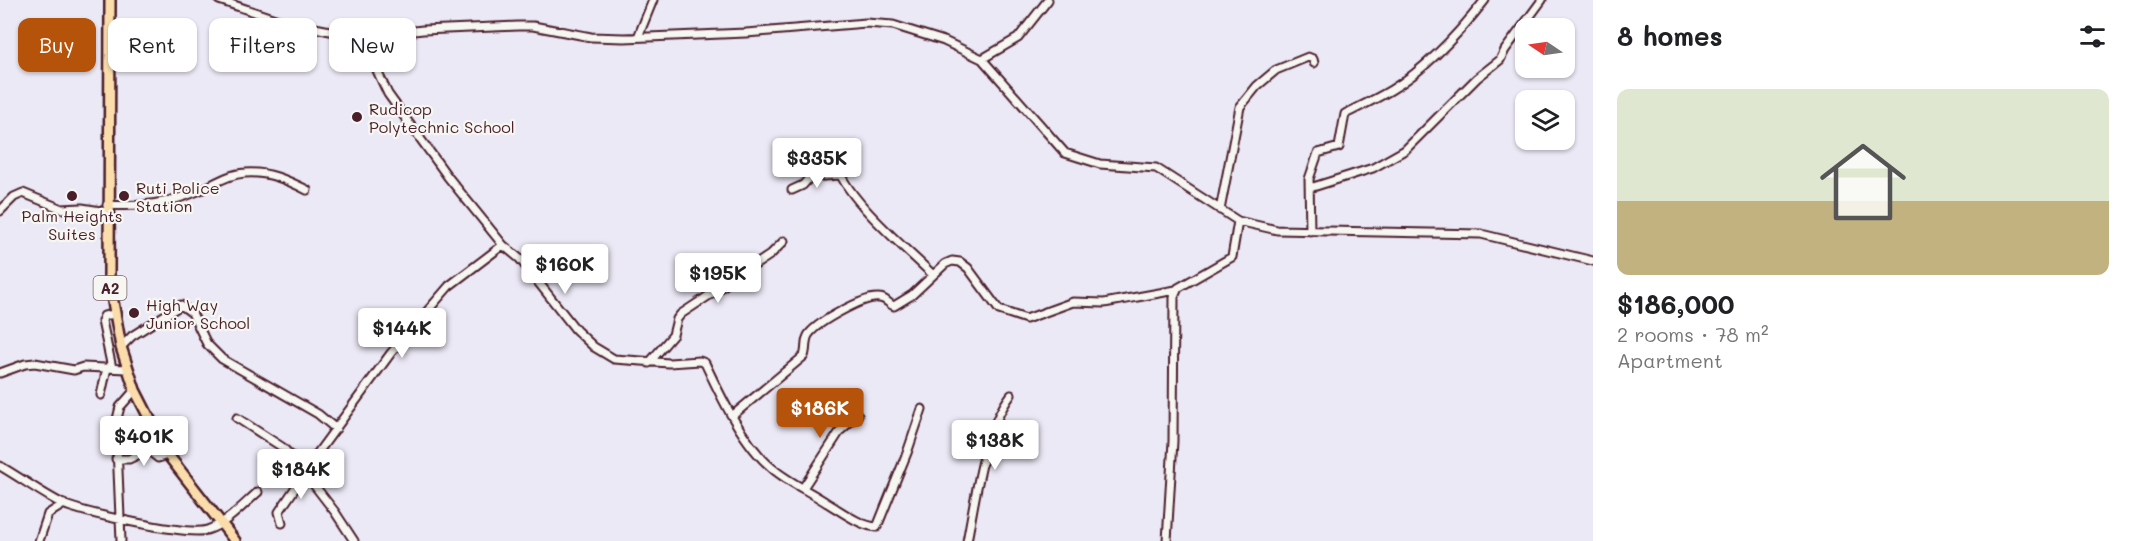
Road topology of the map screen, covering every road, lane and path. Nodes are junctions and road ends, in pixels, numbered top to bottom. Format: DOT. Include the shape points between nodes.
graph roads {
  1 [pos="110,0"];
  2 [pos="219,0"];
  3 [pos="653,0"];
  4 [pos="1048,0"];
  5 [pos="1485,0"];
  6 [pos="1542,0"];
  7 [pos="329,31"];
  8 [pos="416,31"];
  9 [pos="638,37"];
  10 [pos="982,59"];
  11 [pos="1314,63"];
  12 [pos="378,72"];
  13 [pos="836,162"];
  14 [pos="839,175"];
  15 [pos="1310,188"];
  16 [pos="307,190"];
  17 [pos="792,190"];
  18 [pos="107,208"];
  19 [pos="1220,210"];
  20 [pos="0,211"];
  21 [pos="1238,221"];
  22 [pos="1310,231"];
  23 [pos="784,241"];
  24 [pos="503,245"];
  25 [pos="1593,261"];
  26 [pos="933,275"];
  27 [pos="1176,290"];
  28 [pos="114,314"];
  29 [pos="121,347"];
  30 [pos="649,363"];
  31 [pos="109,368"];
  32 [pos="127,369"];
  33 [pos="0,373"];
  34 [pos="135,390"];
  35 [pos="101,395"];
  36 [pos="1011,395"];
  37 [pos="922,409"];
  38 [pos="858,415"];
  39 [pos="732,416"];
  40 [pos="237,418"];
  41 [pos="336,429"];
  42 [pos="168,455"];
  43 [pos="116,459"];
  44 [pos="0,466"];
  45 [pos="303,474"];
  46 [pos="803,488"];
  47 [pos="258,492"];
  48 [pos="64,504"];
  49 [pos="120,518"];
  50 [pos="282,523"];
  51 [pos="220,524"];
  52 [pos="194,532"];
  53 [pos="39,541"];
  54 [pos="121,541"];
  55 [pos="192,541"];
  56 [pos="235,541"];
  57 [pos="354,541"];
  58 [pos="967,541"];
  59 [pos="1167,541"];
  1 -- 18 [label="main road, A2"];
  2 -- 7 [label="street" via="284,22"];
  3 -- 9 [label="street"];
  4 -- 10 [label="street" via="1018,38"];
  5 -- 15 [label="street" via="1463,29 1427,62 1393,89 1345,114 1339,147 1318,153"];
  6 -- 15 [label="street" via="1500,60 1405,150 1373,168"];
  8 -- 9 [label="street" via="533,26 591,37"];
  9 -- 10 [label="street" via="879,23 944,40"];
  10 -- 19 [label="street" via="1065,153 1100,164 1156,168"];
  11 -- 19 [label="street" via="1308,57 1276,70 1240,107"];
  12 -- 24 [label="street" via="388,94 448,177"];
  13 -- 14 [label="street"];
  14 -- 17 [label="street" via="810,177"];
  14 -- 26 [label="street" via="884,228"];
  15 -- 22 [label="street"];
  16 -- 18 [label="street" via="283,178 244,172 165,202"];
  18 -- 20 [label="street" via="62,209 23,193"];
  18 -- 28 [label="main road, A2"];
  19 -- 21 [label="street"];
  21 -- 22 [label="street" via="1277,230"];
  21 -- 27 [label="street" via="1232,257"];
  22 -- 25 [label="street" via="1481,234"];
  23 -- 30 [label="street" via="770,255 681,314 673,335"];
  24 -- 30 [label="street" via="520,259 576,330 594,346 614,359"];
  24 -- 41 [label="street" via="449,286 391,353"];
  26 -- 27 [label="street" via="948,262 960,262 999,310 1026,319 1073,302 1104,303"];
  26 -- 39 [label="street" via="894,306 885,299 873,298 821,323 807,337 804,356"];
  27 -- 59 [label="street"];
  28 -- 29 [label="main road, A2"];
  28 -- 31 [label="street" via="104,316 102,321"];
  29 -- 32 [label="main road, A2"];
  29 -- 41 [label="street" via="181,305 192,313 207,344 222,359 318,414"];
  30 -- 39 [label="street" via="705,363"];
  31 -- 32 [label="street"];
  31 -- 33 [label="street" via="74,370 35,363"];
  31 -- 35 [label="street"];
  32 -- 34 [label="main road, A2"];
  34 -- 42 [label="main road, A2"];
  34 -- 43 [label="street" via="120,407"];
  36 -- 58 [label="street" via="987,449"];
  37 -- 46 [label="street" via="877,527 861,522"];
  38 -- 46 [label="street" via="840,431"];
  39 -- 46 [label="street" via="761,458"];
  40 -- 45 [label="street" via="282,447"];
  41 -- 45 [label="street"];
  42 -- 43 [label="street" via="158,458 148,450 129,459"];
  42 -- 51 [label="main road, A2"];
  43 -- 49 [label="street"];
  44 -- 48 [label="street"];
  45 -- 50 [label="street" via="279,512"];
  45 -- 57 [label="street"];
  47 -- 51 [label="street"];
  48 -- 49 [label="street"];
  48 -- 53 [label="street" via="48,514"];
  49 -- 52 [label="street"];
  49 -- 54 [label="street"];
  51 -- 52 [label="street"];
  51 -- 56 [label="main road, A2"];
  52 -- 55 [label="street"];
}
